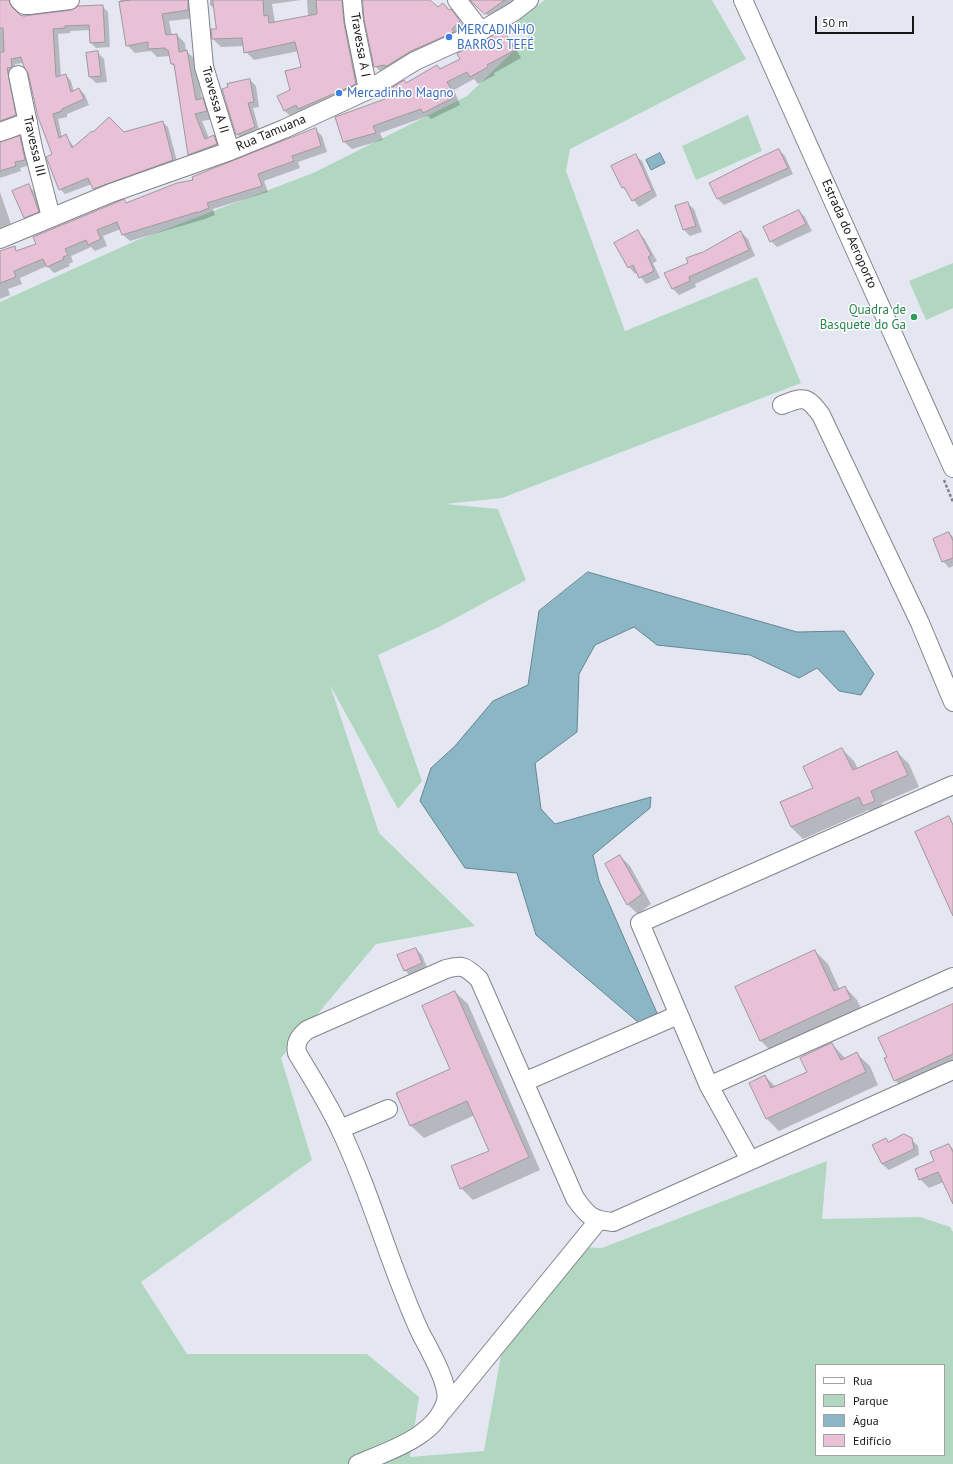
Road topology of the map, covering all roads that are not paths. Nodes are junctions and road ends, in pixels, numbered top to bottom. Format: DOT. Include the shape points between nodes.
graph roads {
  1 [pos="19,0"];
  2 [pos="70,0"];
  3 [pos="198,0"];
  4 [pos="352,0"];
  5 [pos="457,0"];
  6 [pos="529,0"];
  7 [pos="743,0"];
  8 [pos="480,31"];
  9 [pos="18,75"];
  10 [pos="368,90"];
  11 [pos="28,122"];
  12 [pos="0,132"];
  13 [pos="230,151"];
  14 [pos="51,217"];
  15 [pos="0,239"];
  16 [pos="782,405"];
  17 [pos="953,468"];
  18 [pos="953,702"];
  19 [pos="953,785"];
  20 [pos="953,977"];
  21 [pos="678,1015"];
  22 [pos="953,1070"];
  23 [pos="524,1082"];
  24 [pos="709,1086"];
  25 [pos="388,1109"];
  26 [pos="340,1129"];
  27 [pos="750,1160"];
  28 [pos="598,1221"];
  29 [pos="440,1415"];
  30 [pos="358,1464"];
  1 -- 2 [label="street" via="29,5"];
  3 -- 13 [label="street, Travessa A II" via="204,67"];
  4 -- 10 [label="street, Travessa A I"];
  5 -- 8 [label="street"];
  6 -- 8 [label="street, Rua Tamuana"];
  7 -- 17 [label="street, Estrada do Aeroporto"];
  8 -- 10 [label="street, Rua Tamuana" via="415,61"];
  9 -- 11 [label="street, Travessa III"];
  10 -- 13 [label="street, Rua Tamuana"];
  11 -- 12 [label="street"];
  11 -- 14 [label="street, Travessa III"];
  13 -- 14 [label="street, Rua Tamuana"];
  14 -- 15 [label="street, Rua Tamuana"];
  16 -- 18 [label="street" via="797,398 806,398 821,415 920,623"];
  19 -- 21 [label="street" via="640,923"];
  20 -- 24 [label="street"];
  21 -- 23 [label="street"];
  21 -- 24 [label="street"];
  22 -- 27 [label="street"];
  23 -- 26 [label="street" via="479,979 469,970 459,966 446,969 306,1030 299,1037 297,1053"];
  23 -- 28 [label="street" via="575,1198 586,1213"];
  24 -- 27 [label="street"];
  25 -- 26 [label="street"];
  26 -- 29 [label="street" via="420,1332 442,1375 446,1400"];
  27 -- 28 [label="street" via="613,1222"];
  28 -- 29 [label="street"];
  29 -- 30 [label="street" via="426,1430 387,1452"];
}
